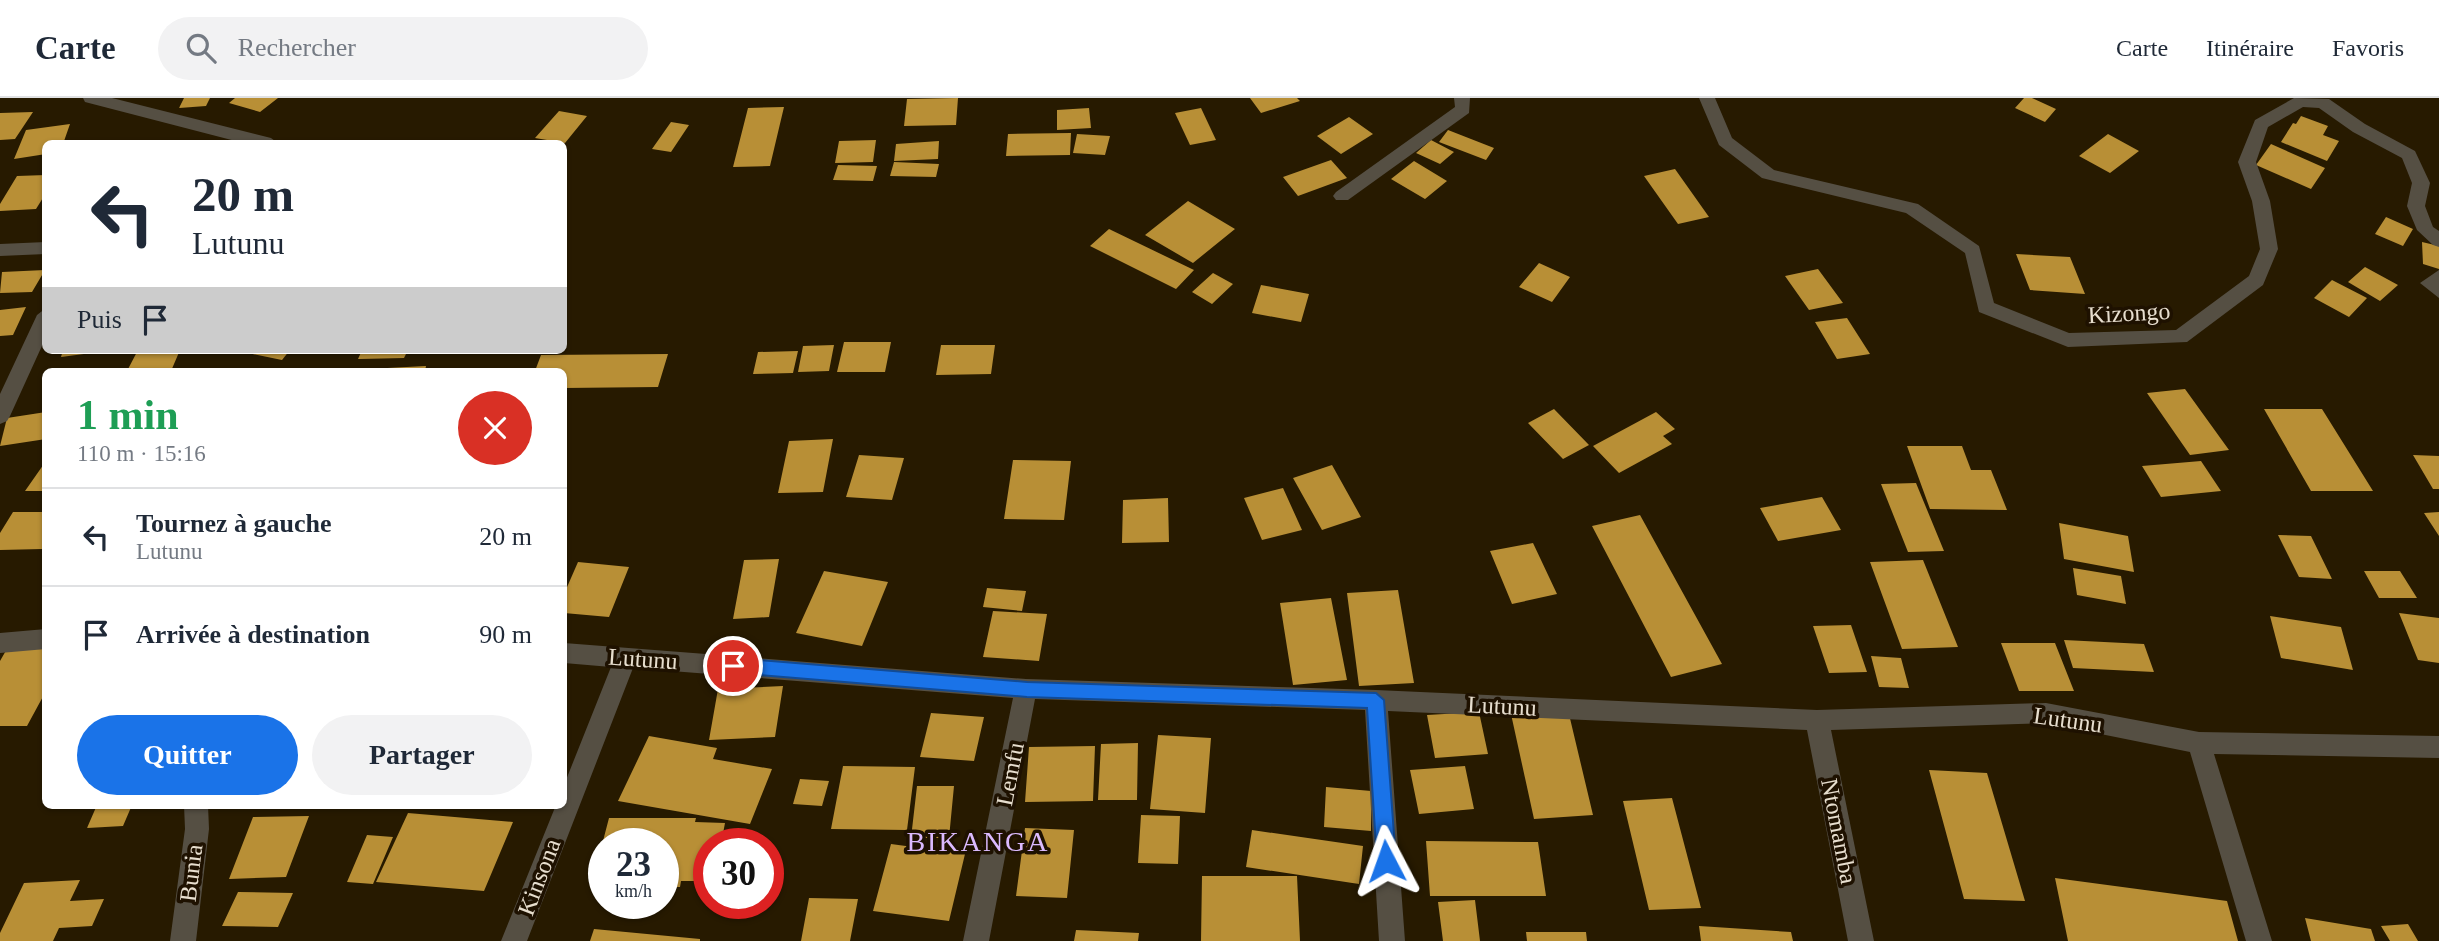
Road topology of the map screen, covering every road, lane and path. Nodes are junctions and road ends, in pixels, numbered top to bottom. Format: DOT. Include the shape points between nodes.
graph roads {
  1 [pos="90,98"];
  2 [pos="1462,98"];
  3 [pos="1707,98"];
  4 [pos="255,140"];
  5 [pos="1342,196"];
  6 [pos="2439,241"];
  7 [pos="42,248"];
  8 [pos="0,250"];
  9 [pos="2439,276"];
  10 [pos="2439,291"];
  11 [pos="42,324"];
  12 [pos="0,416"];
  13 [pos="42,639"];
  14 [pos="0,643"];
  15 [pos="567,653"];
  16 [pos="626,657"];
  17 [pos="1027,689"];
  18 [pos="1376,700"];
  19 [pos="1817,720"];
  20 [pos="2199,743"];
  21 [pos="2439,747"];
  22 [pos="567,807"];
  23 [pos="196,809"];
  24 [pos="566,809"];
  25 [pos="183,941"];
  26 [pos="514,941"];
  27 [pos="976,941"];
  28 [pos="1392,941"];
  29 [pos="1861,941"];
  30 [pos="2259,941"];
  1 -- 4 [label="street"];
  2 -- 5 [label="street" via="1463,109"];
  3 -- 6 [label="street, Kizongo" via="1725,141 1768,174 1912,208 1973,250 1986,307 2068,340 2180,337 2256,280 2269,249 2261,201 2247,162 2261,124 2301,102 2323,103 2409,155 2421,183 2416,206 2426,230"];
  7 -- 8 [label="street"];
  9 -- 10 [label="street" via="2429,283"];
  11 -- 12 [label="street"];
  13 -- 14 [label="street"];
  15 -- 16 [label="street, Lutunu"];
  16 -- 17 [label="street, Lutunu"];
  16 -- 22 [label="street, Kinsona"];
  17 -- 18 [label="street, Lutunu"];
  17 -- 27 [label="street, Lemfu"];
  18 -- 19 [label="street, Lutunu"];
  18 -- 28 [label="street"];
  19 -- 20 [label="street, Lutunu" via="2046,713"];
  19 -- 29 [label="street, Ntomamba"];
  20 -- 21 [label="street, Lutunu"];
  20 -- 30 [label="street"];
  23 -- 25 [label="street, Bunia"];
  24 -- 26 [label="street, Kinsona"];
}
